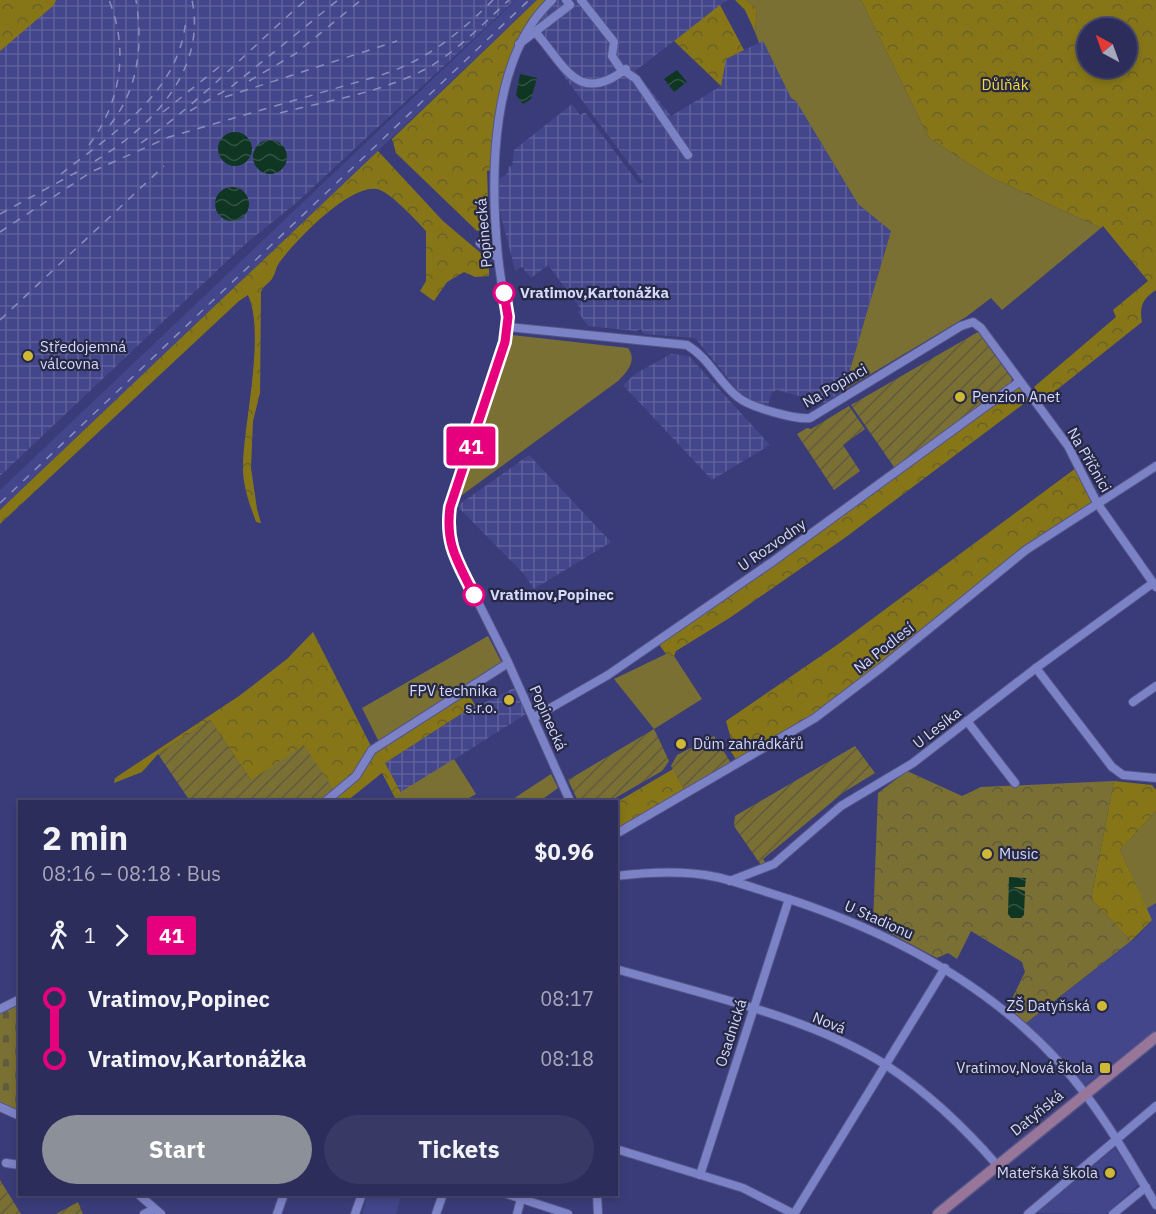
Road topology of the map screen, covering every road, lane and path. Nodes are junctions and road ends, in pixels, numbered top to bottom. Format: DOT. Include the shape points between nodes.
graph roads {
  1 [pos="552,0"];
  2 [pos="566,0"];
  3 [pos="581,0"];
  4 [pos="536,33"];
  5 [pos="518,45"];
  6 [pos="626,69"];
  7 [pos="688,155"];
  8 [pos="480,243"];
  9 [pos="498,258"];
  10 [pos="973,322"];
  11 [pos="507,327"];
  12 [pos="1019,382"];
  13 [pos="1156,466"];
  14 [pos="1097,503"];
  15 [pos="1154,585"];
  16 [pos="508,663"];
  17 [pos="1036,668"];
  18 [pos="1156,686"];
  19 [pos="1133,702"];
  20 [pos="533,718"];
  21 [pos="967,721"];
  22 [pos="1156,778"];
  23 [pos="1015,783"];
  24 [pos="327,800"];
  25 [pos="570,800"];
  26 [pos="618,833"];
  27 [pos="618,876"];
  28 [pos="730,881"];
  29 [pos="789,899"];
  30 [pos="945,968"];
  31 [pos="618,970"];
  32 [pos="18,1000"];
  33 [pos="0,1009"];
  34 [pos="753,1009"];
  35 [pos="1156,1037"];
  36 [pos="885,1065"];
  37 [pos="1084,1093"];
  38 [pos="1156,1106"];
  39 [pos="0,1107"];
  40 [pos="18,1115"];
  41 [pos="1117,1139"];
  42 [pos="618,1150"];
  43 [pos="6,1163"];
  44 [pos="18,1165"];
  45 [pos="997,1165"];
  46 [pos="700,1175"];
  47 [pos="1146,1187"];
  48 [pos="140,1196"];
  49 [pos="283,1196"];
  50 [pos="361,1196"];
  51 [pos="441,1196"];
  52 [pos="514,1196"];
  53 [pos="597,1196"];
  54 [pos="521,1198"];
  55 [pos="1156,1205"];
  56 [pos="157,1211"];
  57 [pos="144,1214"];
  58 [pos="277,1214"];
  59 [pos="355,1214"];
  60 [pos="436,1214"];
  61 [pos="517,1214"];
  62 [pos="568,1214"];
  63 [pos="598,1214"];
  64 [pos="794,1214"];
  65 [pos="938,1214"];
  66 [pos="1028,1214"];
  67 [pos="1113,1214"];
  1 -- 5 [label="street, Popinecká" via="536,15"];
  2 -- 4 [label="street" via="570,5"];
  3 -- 6 [label="street" via="614,42 612,56 620,68"];
  4 -- 5 [label="street"];
  4 -- 6 [label="street" via="568,75 580,83 601,83"];
  5 -- 9 [label="street, Popinecká" via="497,126 493,201"];
  6 -- 7 [label="street"];
  8 -- 9 [label="street"];
  9 -- 11 [label="street, Popinecká"];
  10 -- 11 [label="street, Na Popinci" via="810,418 800,419 740,399 701,353 687,345"];
  10 -- 12 [label="street, Na Příčnici"];
  11 -- 16 [label="street, Popinecká" via="447,527 450,546"];
  12 -- 14 [label="street, Na Příčnici" via="1068,446"];
  12 -- 20 [label="street, U Rozvodny" via="772,562 608,675"];
  13 -- 14 [label="street, Na Podlesí"];
  14 -- 15 [label="street, Na Příčnici"];
  14 -- 26 [label="street, Na Podlesí" via="1026,550 815,718"];
  15 -- 17 [label="street, U Lesíka"];
  16 -- 20 [label="street, Popinecká"];
  16 -- 24 [label="street" via="372,750 356,776"];
  17 -- 21 [label="street, U Lesíka"];
  17 -- 22 [label="street" via="1112,767 1123,775"];
  18 -- 19 [label="street"];
  20 -- 25 [label="street, Popinecká"];
  21 -- 23 [label="street"];
  21 -- 28 [label="street, U Lesíka" via="913,763 841,806 774,864"];
  27 -- 28 [label="street, U Stadionu" via="652,872 716,876"];
  28 -- 29 [label="street, U Stadionu"];
  29 -- 30 [label="street, U Stadionu" via="891,938"];
  29 -- 34 [label="street, Osadnická"];
  30 -- 36 [label="street"];
  30 -- 37 [label="street, U Stadionu" via="1013,1020 1059,1062"];
  31 -- 34 [label="street, Nová"];
  32 -- 33 [label="street"];
  34 -- 36 [label="street, Nová" via="817,1032"];
  34 -- 46 [label="street, Osadnická"];
  35 -- 37 [label="main road, Datyňská"];
  36 -- 45 [label="street, Nová" via="934,1101"];
  36 -- 64 [label="street"];
  37 -- 41 [label="street, U Stadionu"];
  37 -- 45 [label="main road, Datyňská"];
  38 -- 41 [label="street"];
  39 -- 40 [label="street"];
  41 -- 47 [label="street, U Stadionu"];
  41 -- 66 [label="street"];
  42 -- 46 [label="street"];
  43 -- 44 [label="street"];
  45 -- 65 [label="main road, Datyňská"];
  46 -- 64 [label="street" via="743,1188"];
  47 -- 55 [label="street, U Stadionu"];
  47 -- 67 [label="street"];
  48 -- 56 [label="street"];
  49 -- 58 [label="street"];
  50 -- 59 [label="street"];
  51 -- 60 [label="street"];
  52 -- 54 [label="street"];
  53 -- 63 [label="street"];
  54 -- 61 [label="street"];
  54 -- 62 [label="street"];
  56 -- 57 [label="street"];
}
